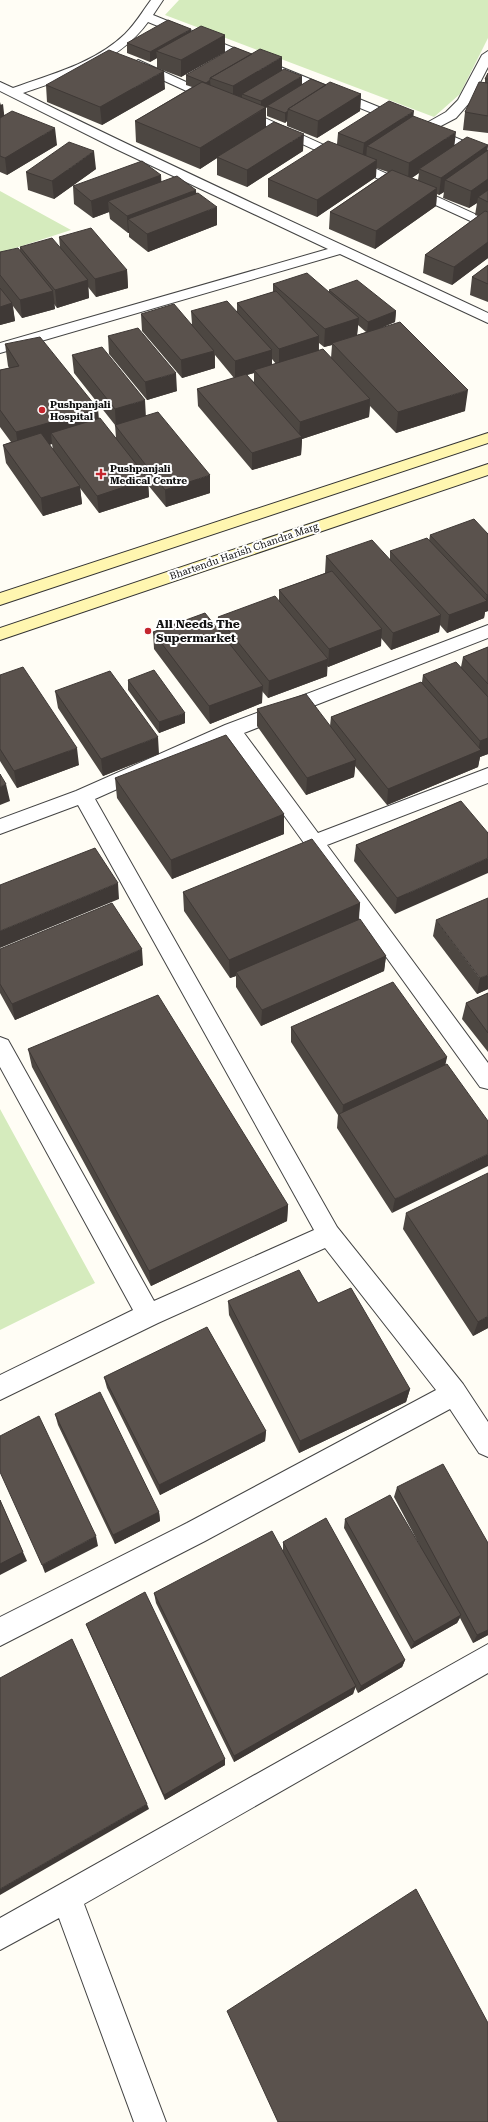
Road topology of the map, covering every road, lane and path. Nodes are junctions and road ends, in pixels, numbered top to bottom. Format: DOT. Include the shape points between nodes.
graph roads {
  1 [pos="157,0"];
  2 [pos="145,16"];
  3 [pos="111,52"];
  4 [pos="488,55"];
  5 [pos="0,86"];
  6 [pos="13,92"];
  7 [pos="424,130"];
  8 [pos="488,156"];
  9 [pos="488,225"];
  10 [pos="343,249"];
  11 [pos="488,319"];
  12 [pos="0,348"];
  13 [pos="488,438"];
  14 [pos="488,469"];
  15 [pos="0,599"];
  16 [pos="488,631"];
  17 [pos="0,634"];
  18 [pos="232,730"];
  19 [pos="481,778"];
  20 [pos="488,795"];
  21 [pos="83,796"];
  22 [pos="0,827"];
  23 [pos="315,842"];
  24 [pos="0,1046"];
  25 [pos="488,1080"];
  26 [pos="329,1235"];
  27 [pos="149,1315"];
  28 [pos="0,1388"];
  29 [pos="454,1393"];
  30 [pos="488,1444"];
  31 [pos="0,1632"];
  32 [pos="488,1658"];
  33 [pos="66,1897"];
  34 [pos="0,1935"];
  35 [pos="150,2122"];
  1 -- 2 [label="street"];
  2 -- 3 [label="street" via="130,36"];
  2 -- 7 [label="street"];
  3 -- 6 [label="street" via="93,62"];
  3 -- 9 [label="street"];
  4 -- 7 [label="street" via="464,102 451,115"];
  5 -- 6 [label="street"];
  6 -- 10 [label="street" via="49,112"];
  7 -- 8 [label="street"];
  10 -- 11 [label="street"];
  10 -- 12 [label="street"];
  13 -- 15 [label="main road"];
  14 -- 17 [label="main road, Bhartendu Harish Chandra Marg"];
  16 -- 18 [label="street"];
  18 -- 21 [label="street"];
  18 -- 23 [label="street" via="284,804"];
  19 -- 20 [label="street"];
  19 -- 23 [label="street"];
  21 -- 22 [label="street"];
  21 -- 26 [label="street"];
  23 -- 25 [label="street"];
  24 -- 27 [label="street"];
  26 -- 27 [label="street"];
  26 -- 29 [label="street"];
  27 -- 28 [label="street"];
  29 -- 30 [label="street"];
  29 -- 31 [label="street" via="196,1532"];
  32 -- 33 [label="street"];
  33 -- 34 [label="street"];
  33 -- 35 [label="street"];
}
